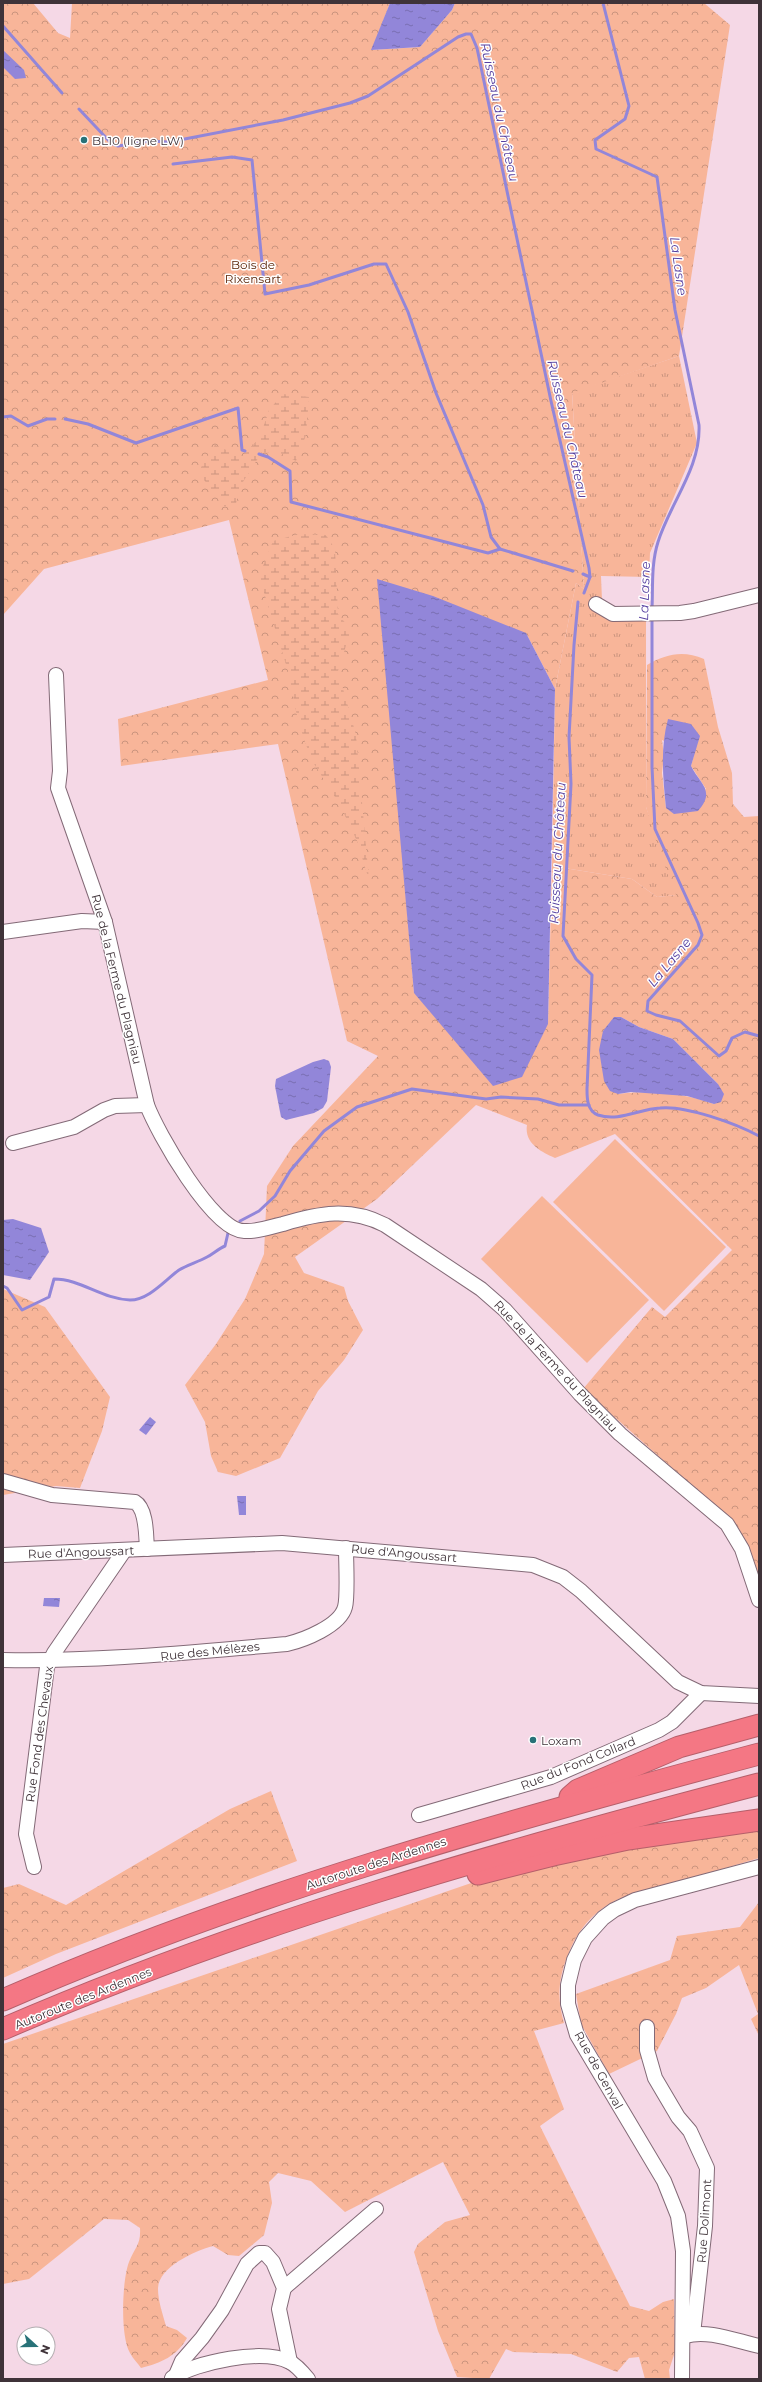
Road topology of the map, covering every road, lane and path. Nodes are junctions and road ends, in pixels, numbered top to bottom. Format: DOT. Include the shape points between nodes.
graph roads {
  1 [pos="759,595"];
  2 [pos="596,604"];
  3 [pos="56,675"];
  4 [pos="105,922"];
  5 [pos="3,932"];
  6 [pos="147,1105"];
  7 [pos="13,1143"];
  8 [pos="3,1481"];
  9 [pos="346,1548"];
  10 [pos="147,1550"];
  11 [pos="124,1551"];
  12 [pos="3,1555"];
  13 [pos="759,1600"];
  14 [pos="3,1660"];
  15 [pos="49,1661"];
  16 [pos="701,1694"];
  17 [pos="759,1696"];
  18 [pos="759,1725"];
  19 [pos="759,1754"];
  20 [pos="759,1784"];
  21 [pos="558,1807"];
  22 [pos="419,1815"];
  23 [pos="759,1820"];
  24 [pos="34,1867"];
  25 [pos="759,1867"];
  26 [pos="221,1944"];
  27 [pos="3,2000"];
  28 [pos="647,2027"];
  29 [pos="3,2029"];
  30 [pos="376,2209"];
  31 [pos="284,2288"];
  32 [pos="688,2335"];
  33 [pos="759,2346"];
  34 [pos="290,2362"];
  35 [pos="173,2377"];
  36 [pos="308,2379"];
  37 [pos="682,2379"];
  1 -- 2 [label="street" via="694,611 661,614 613,614"];
  3 -- 4 [label="street, Rue de la Ferme du Plagniau" via="60,771 57,786"];
  4 -- 5 [label="street" via="82,921"];
  4 -- 6 [label="street, Rue de la Ferme du Plagniau"];
  6 -- 7 [label="street" via="114,1106 74,1127"];
  6 -- 13 [label="street, Rue de la Ferme du Plagniau" via="157,1130 188,1182 224,1220 239,1230 261,1230 331,1212 371,1217 481,1289 505,1310 580,1394 620,1434 727,1524 742,1549"];
  8 -- 10 [label="street" via="52,1495 135,1502 143,1514"];
  9 -- 10 [label="street, Rue d'Angoussart" via="282,1543"];
  9 -- 15 [label="street, Rue des Mélèzes" via="345,1607 323,1630 299,1641 177,1655"];
  9 -- 16 [label="street, Rue d'Angoussart" via="521,1563 552,1571 581,1591 670,1676"];
  10 -- 11 [label="street, Rue d'Angoussart"];
  11 -- 12 [label="street, Rue d'Angoussart"];
  11 -- 15 [label="street, Rue Fond des Chevaux"];
  14 -- 15 [label="street, Rue des Mélèzes"];
  15 -- 24 [label="street, Rue Fond des Chevaux" via="26,1834"];
  16 -- 17 [label="street, Rue d'Angoussart"];
  16 -- 22 [label="street, Rue du Fond Collard" via="660,1730 573,1768 510,1790"];
  18 -- 21 [label="highway" via="679,1747 648,1759 578,1790"];
  19 -- 21 [label="highway, Autoroute des Ardennes"];
  20 -- 26 [label="highway, Autoroute des Ardennes" via="570,1833 465,1864 350,1899"];
  21 -- 27 [label="highway, Autoroute des Ardennes" via="340,1873 182,1927"];
  23 -- 26 [label="highway" via="628,1839 553,1855 471,1876 245,1949"];
  25 -- 32 [label="street, Rue de Genval" via="635,1900 614,1910 585,1938 574,1960 568,1985 568,2004 577,2035 664,2181 678,2216 683,2251"];
  26 -- 29 [label="highway, Autoroute des Ardennes"];
  28 -- 32 [label="street, Rue Dolimont" via="647,2050 655,2078 692,2135 707,2168 705,2226"];
  30 -- 31 [label="street"];
  31 -- 34 [label="street" via="280,2299 280,2313"];
  31 -- 35 [label="street" via="270,2257 259,2253 254,2255 216,2319 182,2361"];
  32 -- 33 [label="street" via="718,2336"];
  32 -- 37 [label="street"];
  34 -- 35 [label="street" via="266,2357 242,2358 198,2367"];
  34 -- 36 [label="street"];
}
